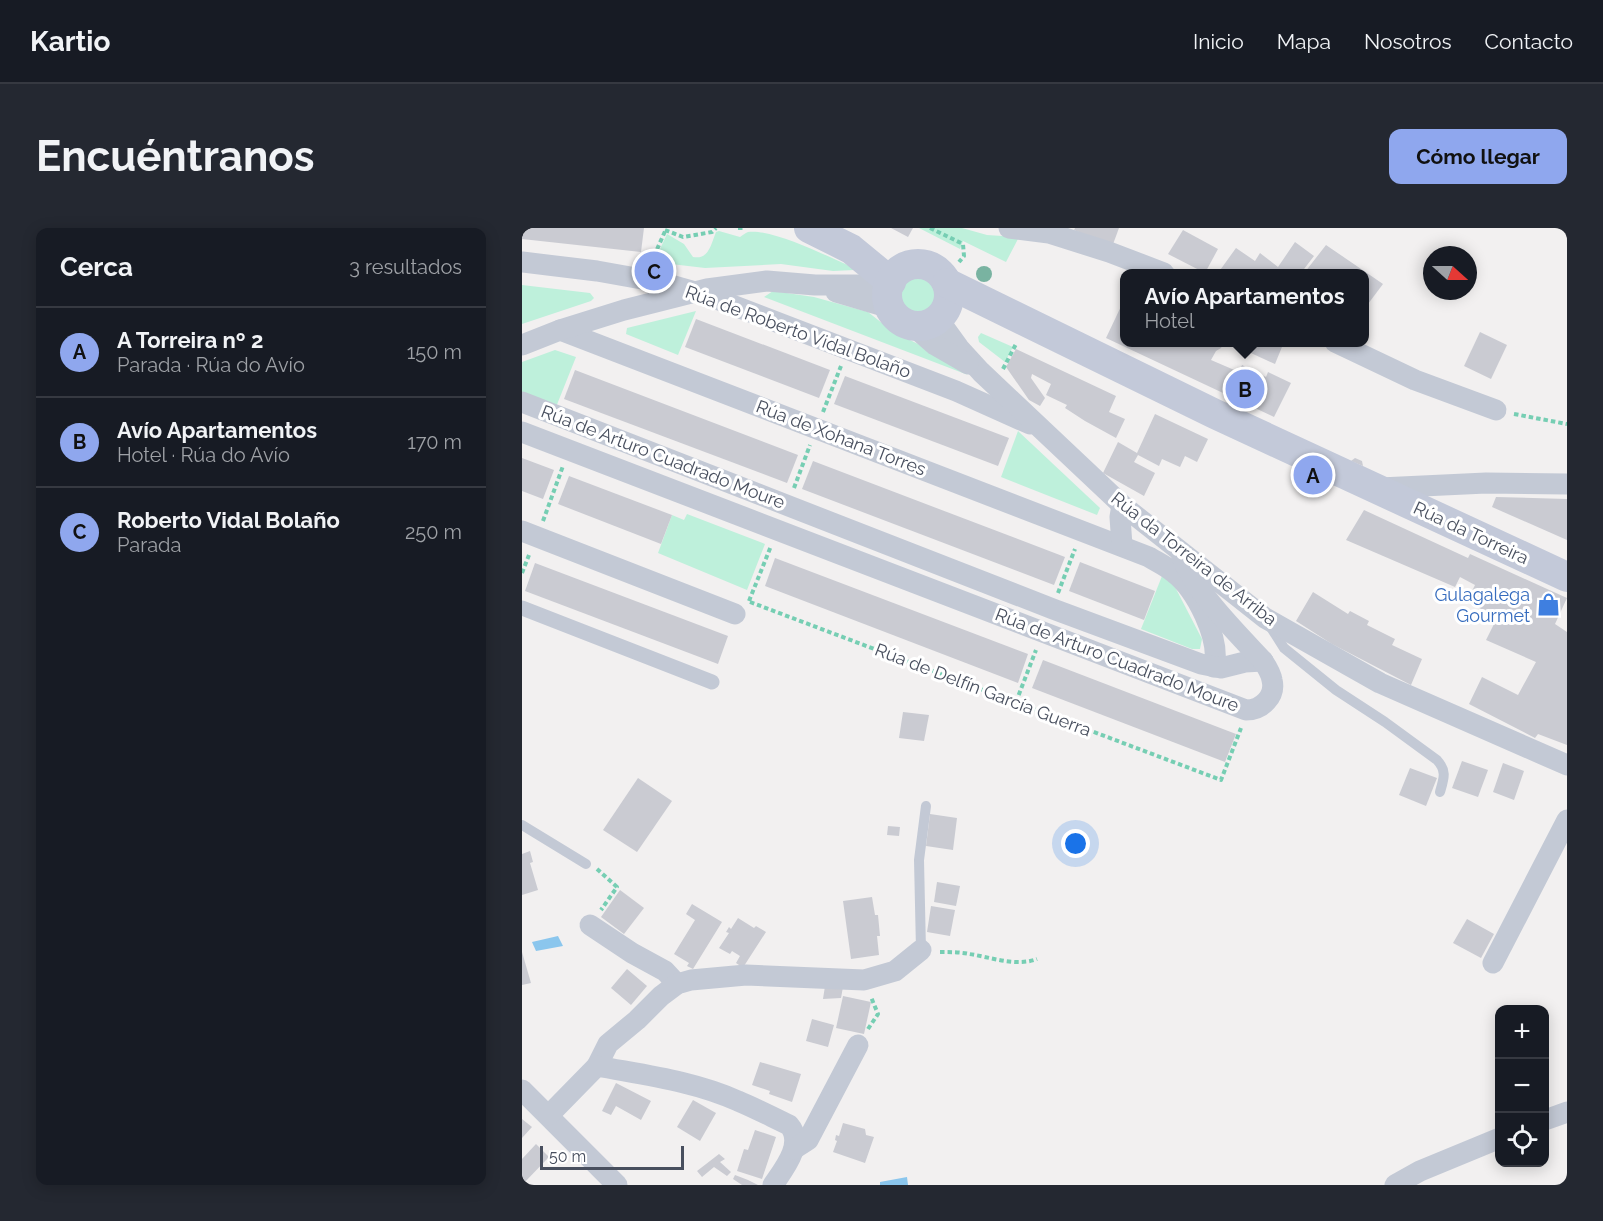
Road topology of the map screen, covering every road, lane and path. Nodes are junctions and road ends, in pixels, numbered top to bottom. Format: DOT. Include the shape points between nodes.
graph roads {
  1 [pos="716,228"];
  2 [pos="738,228"];
  3 [pos="744,228"];
  4 [pos="809,228"];
  5 [pos="930,228"];
  6 [pos="1009,228"];
  7 [pos="666,229"];
  8 [pos="652,261"];
  9 [pos="522,262"];
  10 [pos="1153,269"];
  11 [pos="603,273"];
  12 [pos="694,293"];
  13 [pos="920,293"];
  14 [pos="624,310"];
  15 [pos="560,330"];
  16 [pos="1029,332"];
  17 [pos="522,345"];
  18 [pos="1346,347"];
  19 [pos="840,369"];
  20 [pos="989,374"];
  21 [pos="956,391"];
  22 [pos="522,402"];
  23 [pos="827,402"];
  24 [pos="1496,410"];
  25 [pos="1567,424"];
  26 [pos="1040,428"];
  27 [pos="522,432"];
  28 [pos="807,453"];
  29 [pos="562,470"];
  30 [pos="1567,484"];
  31 [pos="794,487"];
  32 [pos="1376,489"];
  33 [pos="1122,505"];
  34 [pos="545,516"];
  35 [pos="522,531"];
  36 [pos="770,546"];
  37 [pos="1122,546"];
  38 [pos="1174,547"];
  39 [pos="1076,548"];
  40 [pos="528,557"];
  41 [pos="1149,557"];
  42 [pos="522,573"];
  43 [pos="1567,577"];
  44 [pos="1062,584"];
  45 [pos="742,605"];
  46 [pos="522,608"];
  47 [pos="1265,618"];
  48 [pos="1038,645"];
  49 [pos="1263,661"];
  50 [pos="1214,667"];
  51 [pos="712,682"];
  52 [pos="1016,702"];
  53 [pos="1244,718"];
  54 [pos="1567,765"];
  55 [pos="1440,792"];
  56 [pos="926,806"];
  57 [pos="1567,820"];
  58 [pos="522,825"];
  59 [pos="586,864"];
  60 [pos="590,925"];
  61 [pos="921,950"];
  62 [pos="1037,959"];
  63 [pos="1493,963"];
  64 [pos="864,980"];
  65 [pos="677,984"];
  66 [pos="858,1045"];
  67 [pos="597,1066"];
  68 [pos="522,1090"];
  69 [pos="738,1112"];
  70 [pos="1567,1112"];
  71 [pos="549,1115"];
  72 [pos="1549,1119"];
  73 [pos="1495,1140"];
  74 [pos="794,1143"];
  75 [pos="617,1185"];
  76 [pos="773,1185"];
  77 [pos="1395,1185"];
  1 -- 7 [label="path" via="684,237"];
  2 -- 3 [label="path"];
  4 -- 13 [label="main road, Rúa da Torreira" via="851,249"];
  5 -- 13 [label="path" via="963,244 964,256"];
  6 -- 10 [label="street" via="1049,232"];
  7 -- 8 [label="path"];
  9 -- 11 [label="street, Rúa de Roberto Vidal Bolaño"];
  11 -- 12 [label="street, Rúa de Roberto Vidal Bolaño" via="664,283"];
  11 -- 14 [label="street" via="617,288"];
  12 -- 13 [label="street" via="767,281"];
  12 -- 14 [label="street"];
  12 -- 21 [label="street, Rúa de Roberto Vidal Bolaño" via="759,314"];
  13 -- 16 [label="main road, Rúa da Torreira"];
  13 -- 20 [label="street, Rúa da Torreira de Arriba" via="935,345"];
  14 -- 15 [label="street"];
  15 -- 17 [label="street"];
  15 -- 37 [label="street, Rúa de Xohana Torres"];
  16 -- 20 [label="path"];
  16 -- 32 [label="main road, Rúa da Torreira"];
  18 -- 24 [label="street" via="1415,380"];
  19 -- 23 [label="path"];
  20 -- 21 [label="street" via="976,391"];
  20 -- 26 [label="street, Rúa da Torreira de Arriba"];
  21 -- 26 [label="street, Rúa de Roberto Vidal Bolaño"];
  22 -- 50 [label="street, Rúa de Arturo Cuadrado Moure" via="1053,609"];
  24 -- 25 [label="path"];
  26 -- 33 [label="street, Rúa da Torreira de Arriba"];
  27 -- 53 [label="street, Rúa de Arturo Cuadrado Moure"];
  28 -- 31 [label="path"];
  29 -- 34 [label="path"];
  30 -- 32 [label="street" via="1486,483"];
  32 -- 43 [label="main road, Rúa da Torreira"];
  33 -- 37 [label="street"];
  33 -- 38 [label="street, Rúa da Torreira de Arriba"];
  35 -- 45 [label="street"];
  36 -- 45 [label="path"];
  37 -- 41 [label="street, Rúa de Xohana Torres"];
  38 -- 41 [label="street"];
  38 -- 47 [label="street, Rúa da Torreira de Arriba"];
  38 -- 49 [label="street" via="1196,583"];
  39 -- 44 [label="path"];
  40 -- 42 [label="path"];
  41 -- 50 [label="street, Rúa de Xohana Torres" via="1174,572 1192,591 1216,648"];
  45 -- 52 [label="path, Rúa de Delfín García Guerra"];
  46 -- 51 [label="street"];
  47 -- 54 [label="street, Rúa da Torreira de Arriba" via="1380,683"];
  47 -- 55 [label="lane" via="1284,648 1336,690 1437,760 1445,775"];
  48 -- 52 [label="path"];
  49 -- 50 [label="street, Rúa de Arturo Cuadrado Moure"];
  49 -- 53 [label="street, Rúa de Arturo Cuadrado Moure" via="1272,677 1272,690 1262,705"];
  52 -- 53 [label="path, Rúa de Delfín García Guerra" via="1221,780"];
  56 -- 61 [label="lane" via="919,860"];
  57 -- 63 [label="street"];
  58 -- 59 [label="lane"];
  59 -- 60 [label="path" via="602,871 617,887"];
  60 -- 65 [label="street" via="665,971"];
  61 -- 62 [label="path" via="1008,961"];
  61 -- 64 [label="street" via="895,971"];
  64 -- 65 [label="street" via="746,975"];
  64 -- 66 [label="path" via="878,1014"];
  65 -- 67 [label="street" via="608,1044"];
  66 -- 74 [label="street" via="808,1140"];
  67 -- 71 [label="street"];
  67 -- 74 [label="street" via="667,1079 737,1100 789,1125"];
  68 -- 71 [label="street"];
  69 -- 74 [label="lane"];
  70 -- 72 [label="street"];
  71 -- 75 [label="street"];
  73 -- 77 [label="street"];
  74 -- 76 [label="street"];
}
